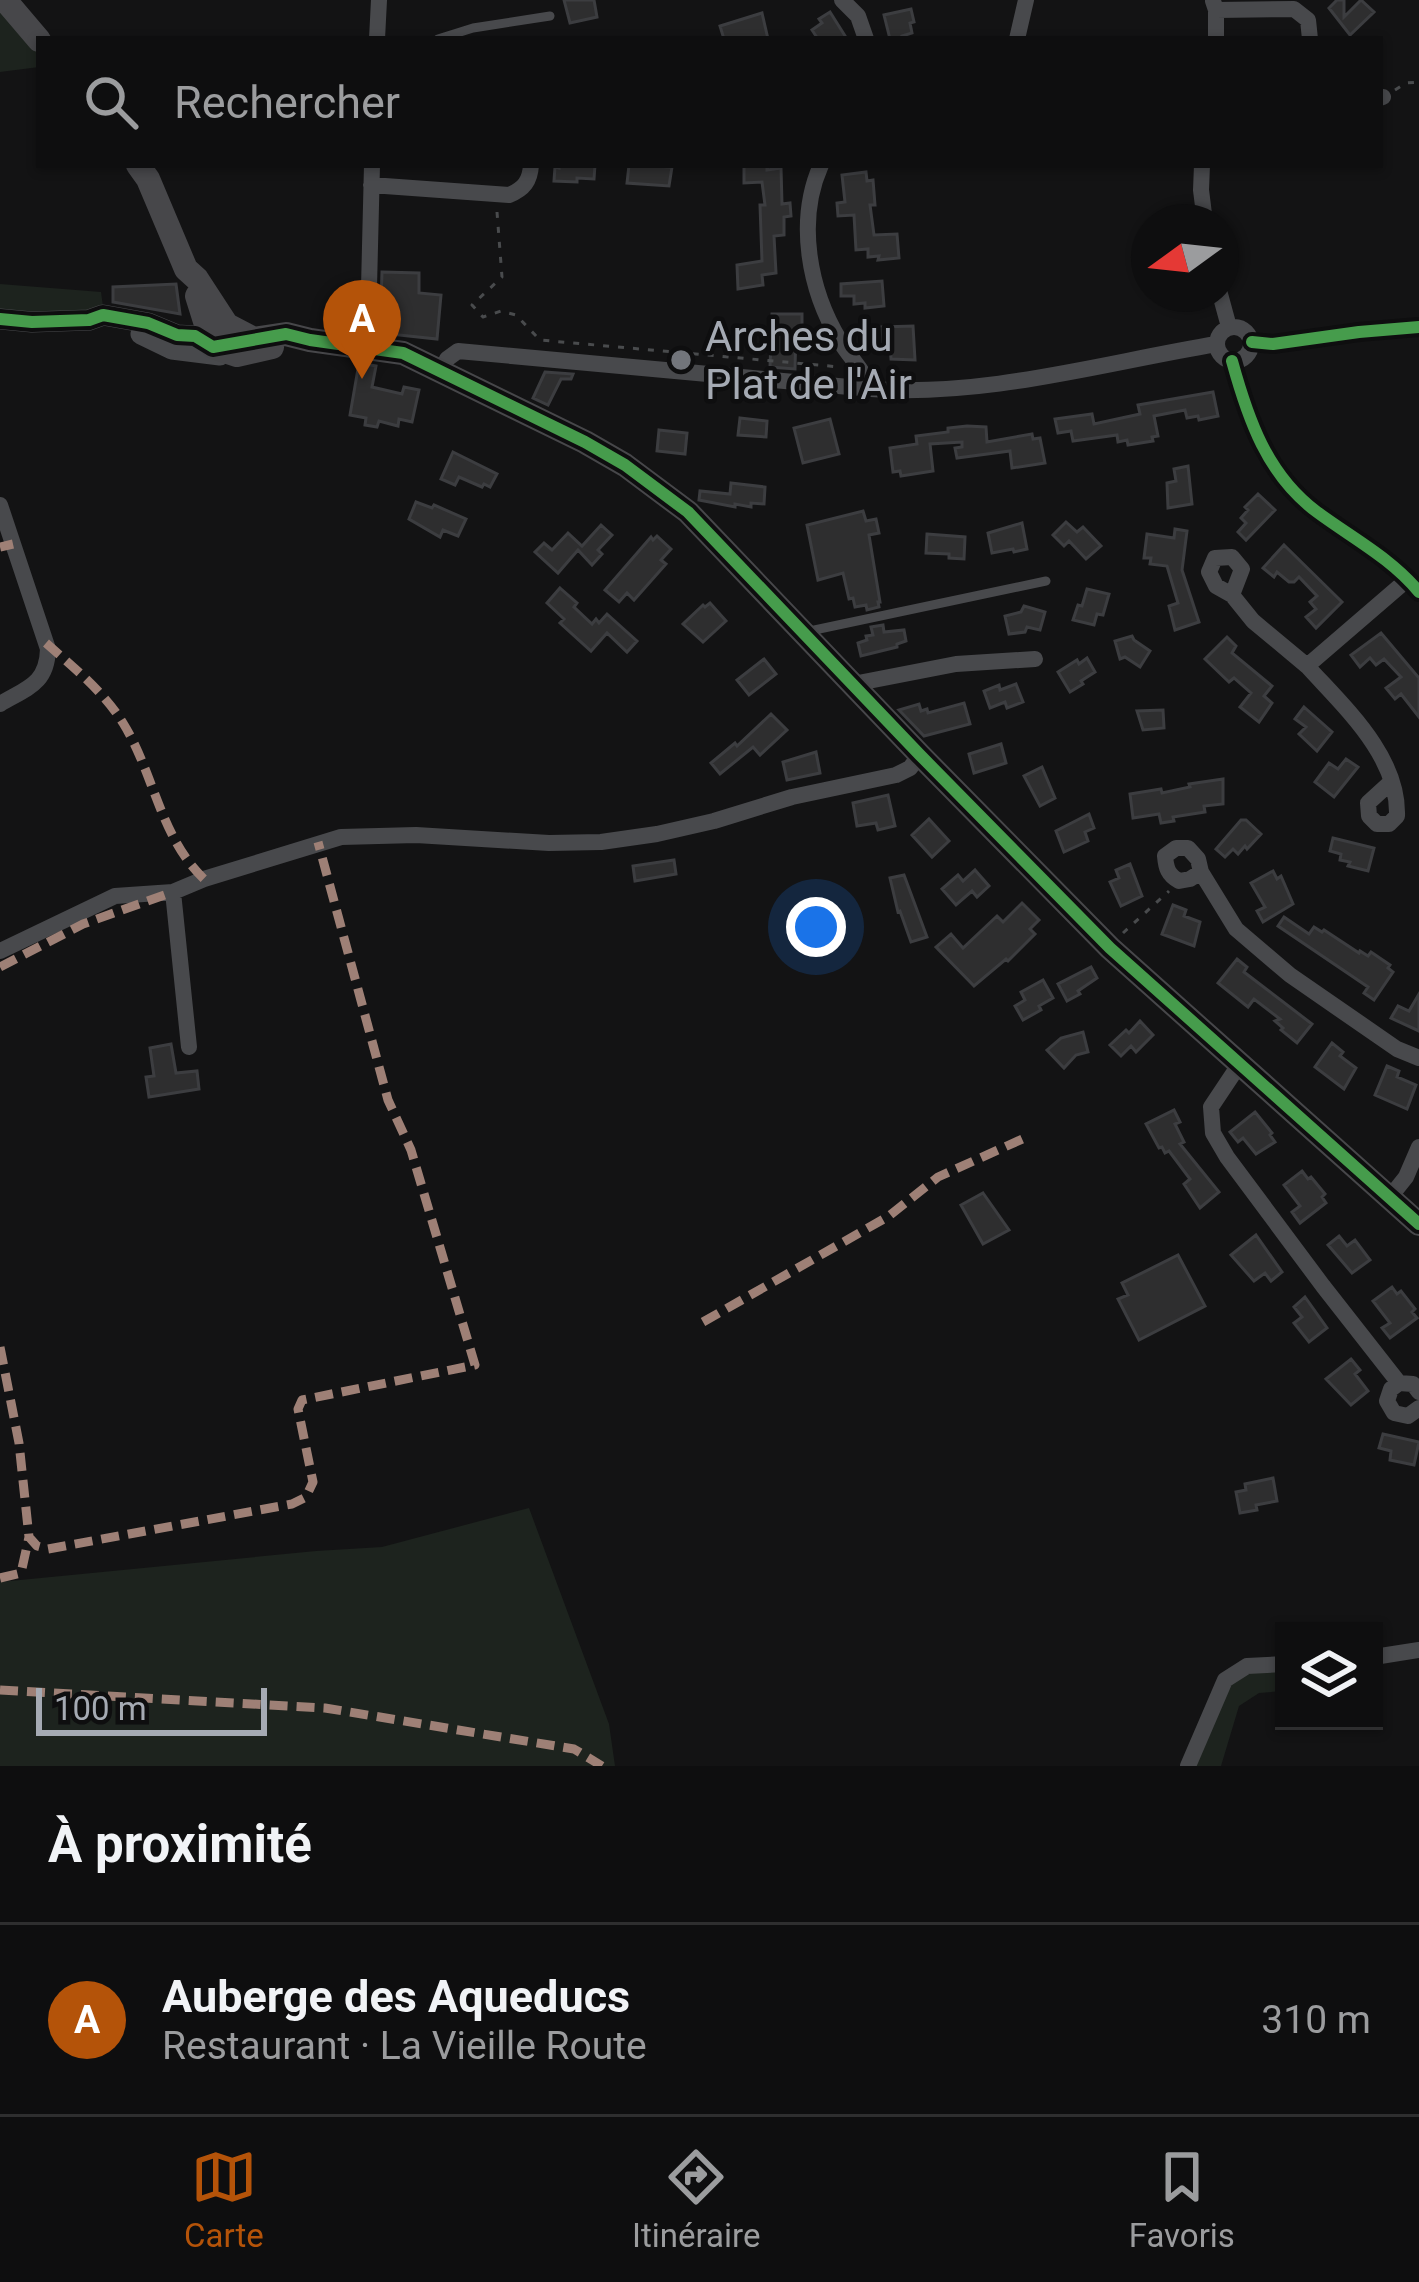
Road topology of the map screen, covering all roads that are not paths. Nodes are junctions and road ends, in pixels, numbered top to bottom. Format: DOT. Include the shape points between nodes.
graph roads {
  1 [pos="5,0"];
  2 [pos="379,0"];
  3 [pos="842,0"];
  4 [pos="1026,0"];
  5 [pos="1214,5"];
  6 [pos="550,16"];
  7 [pos="36,36"];
  8 [pos="377,36"];
  9 [pos="448,36"];
  10 [pos="865,36"];
  11 [pos="1018,36"];
  12 [pos="1216,36"];
  13 [pos="1310,36"];
  14 [pos="140,168"];
  15 [pos="372,168"];
  16 [pos="530,168"];
  17 [pos="820,168"];
  18 [pos="1202,168"];
  19 [pos="371,184"];
  20 [pos="1203,204"];
  21 [pos="1225,312"];
  22 [pos="0,320"];
  23 [pos="1229,327"];
  24 [pos="1419,328"];
  25 [pos="367,336"];
  26 [pos="214,338"];
  27 [pos="1252,341"];
  28 [pos="1217,344"];
  29 [pos="1232,361"];
  30 [pos="441,372"];
  31 [pos="871,389"];
  32 [pos="0,505"];
  33 [pos="1046,581"];
  34 [pos="1414,586"];
  35 [pos="1232,595"];
  36 [pos="803,632"];
  37 [pos="1035,659"];
  38 [pos="1307,666"];
  39 [pos="853,685"];
  40 [pos="0,704"];
  41 [pos="920,755"];
  42 [pos="1390,782"];
  43 [pos="1201,872"];
  44 [pos="173,892"];
  45 [pos="0,951"];
  46 [pos="189,1047"];
  47 [pos="1419,1058"];
  48 [pos="1241,1063"];
  49 [pos="1419,1147"];
  50 [pos="1390,1197"];
  51 [pos="1419,1224"];
  52 [pos="1399,1383"];
  53 [pos="1419,1392"];
  54 [pos="1419,1408"];
  55 [pos="1419,1650"];
  56 [pos="1383,1656"];
  57 [pos="1275,1664"];
  58 [pos="1188,1766"];
  1 -- 7 [label="main road"];
  2 -- 8 [label="street"];
  3 -- 10 [label="street"];
  4 -- 11 [label="street"];
  5 -- 12 [label="street"];
  5 -- 13 [label="street" via="1294,8 1308,20"];
  6 -- 9 [label="lane"];
  14 -- 26 [label="main road" via="197,279"];
  15 -- 19 [label="street"];
  16 -- 19 [label="street" via="528,182 509,195"];
  17 -- 31 [label="street" via="811,187 812,277 824,313"];
  18 -- 20 [label="street"];
  19 -- 25 [label="street"];
  21 -- 23 [label="street"];
  22 -- 26 [label="street" via="103,315"];
  23 -- 27 [label="street"];
  23 -- 28 [label="street"];
  24 -- 27 [label="street"];
  25 -- 26 [label="main road"];
  25 -- 30 [label="main road"];
  27 -- 29 [label="street" via="1245,358"];
  28 -- 29 [label="street"];
  28 -- 31 [label="street" via="1014,382 936,392"];
  29 -- 34 [label="street" via="1261,446 1286,482"];
  30 -- 31 [label="street" via="458,351"];
  30 -- 36 [label="main road" via="625,466 688,512"];
  32 -- 40 [label="street" via="49,649 36,683"];
  33 -- 36 [label="lane"];
  34 -- 38 [label="street"];
  35 -- 38 [label="street"];
  36 -- 39 [label="main road"];
  37 -- 39 [label="street" via="956,664"];
  38 -- 42 [label="street" via="1383,758"];
  39 -- 41 [label="main road"];
  41 -- 44 [label="street" via="896,775 657,833 549,843 341,837"];
  41 -- 48 [label="main road" via="1110,948"];
  43 -- 43 [label="street" via="1188,848 1166,856 1179,881"];
  43 -- 47 [label="street" via="1236,929"];
  44 -- 45 [label="street" via="115,896"];
  44 -- 46 [label="street"];
  48 -- 50 [label="main road"];
  48 -- 52 [label="street" via="1211,1107 1213,1133"];
  49 -- 50 [label="street"];
  50 -- 51 [label="main road"];
  52 -- 53 [label="street"];
  52 -- 54 [label="street" via="1387,1401 1394,1413"];
  55 -- 56 [label="street"];
  57 -- 58 [label="street" via="1247,1666 1225,1680"];
}
